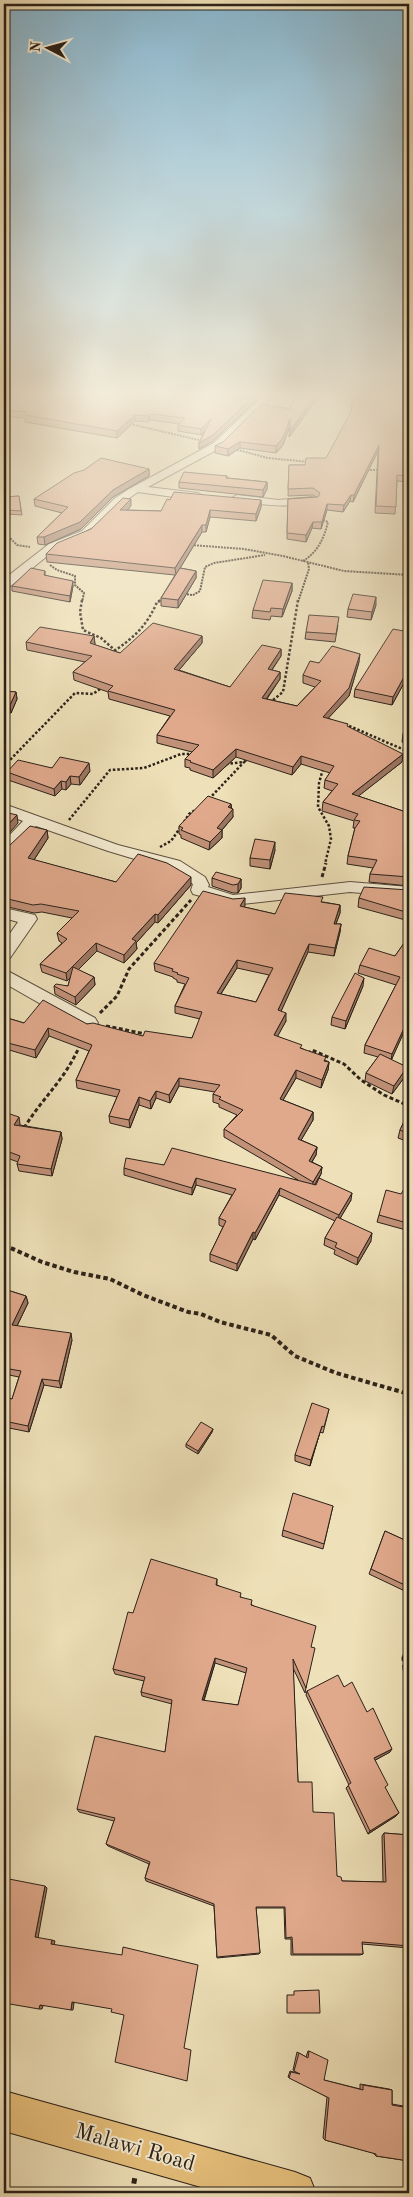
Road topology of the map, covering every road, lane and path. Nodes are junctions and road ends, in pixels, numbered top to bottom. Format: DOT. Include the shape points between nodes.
graph roads {
  1 [pos="313,500"];
  2 [pos="119,501"];
  3 [pos="263,501"];
  4 [pos="304,501"];
  5 [pos="4,532"];
  6 [pos="190,544"];
  7 [pos="42,553"];
  8 [pos="272,554"];
  9 [pos="303,561"];
  10 [pos="308,562"];
  11 [pos="409,575"];
  12 [pos="4,585"];
  13 [pos="181,594"];
  14 [pos="166,598"];
  15 [pos="114,651"];
  16 [pos="122,655"];
  17 [pos="108,684"];
  18 [pos="281,703"];
  19 [pos="340,723"];
  20 [pos="357,728"];
  21 [pos="353,732"];
  22 [pos="409,752"];
  23 [pos="200,756"];
  24 [pos="251,756"];
  25 [pos="218,761"];
  26 [pos="244,762"];
  27 [pos="320,764"];
  28 [pos="4,766"];
  29 [pos="205,803"];
  30 [pos="201,806"];
  31 [pos="4,809"];
  32 [pos="34,818"];
  33 [pos="54,826"];
  34 [pos="4,850"];
  35 [pos="144,856"];
  36 [pos="322,890"];
  37 [pos="409,892"];
  38 [pos="4,913"];
  39 [pos="4,954"];
  40 [pos="4,975"];
  41 [pos="89,1023"];
  42 [pos="150,1034"];
  43 [pos="306,1056"];
  44 [pos="409,1106"];
  45 [pos="4,1245"];
  46 [pos="409,1394"];
  47 [pos="409,1647"];
  48 [pos="409,1711"];
  49 [pos="4,2111"];
  50 [pos="295,2193"];
  1 -- 9 [label="path" via="308,507 308,516 328,522 313,556"];
  2 -- 7 [label="street" via="86,533"];
  3 -- 4 [label="street"];
  5 -- 7 [label="path" via="17,545"];
  6 -- 8 [label="path"];
  7 -- 12 [label="street"];
  7 -- 15 [label="path" via="44,561 75,576 74,585 84,593 80,612 83,630 101,638"];
  8 -- 9 [label="path"];
  8 -- 13 [label="path" via="214,563 205,567 200,591 193,595"];
  9 -- 10 [label="path"];
  10 -- 11 [label="path" via="344,571"];
  10 -- 18 [label="path" via="309,569 299,594 283,692 273,700"];
  14 -- 15 [label="path" via="157,602 152,617 139,633"];
  15 -- 16 [label="path"];
  17 -- 28 [label="path" via="94,694 75,693"];
  19 -- 20 [label="path"];
  20 -- 21 [label="path"];
  20 -- 22 [label="path"];
  23 -- 33 [label="path" via="181,754 144,768 110,770 78,811"];
  24 -- 26 [label="path"];
  25 -- 26 [label="path" via="227,764"];
  26 -- 29 [label="path"];
  27 -- 36 [label="path" via="326,765 321,773 319,811 330,828 331,841"];
  30 -- 35 [label="path" via="189,814 170,841"];
  31 -- 32 [label="street"];
  32 -- 33 [label="street"];
  32 -- 34 [label="street"];
  33 -- 35 [label="street"];
  35 -- 36 [label="street" via="174,865 191,875 199,880 199,890 232,900"];
  36 -- 37 [label="street" via="357,887"];
  38 -- 39 [label="street" via="29,919"];
  40 -- 41 [label="street"];
  41 -- 42 [label="path"];
  43 -- 44 [label="path" via="312,1050 344,1064 376,1090"];
  45 -- 46 [label="path" via="74,1272 110,1279 188,1312 271,1335 294,1356 336,1373"];
  47 -- 48 [label="path" via="404,1658"];
  49 -- 50 [label="main road, Malawi Road"];
}
